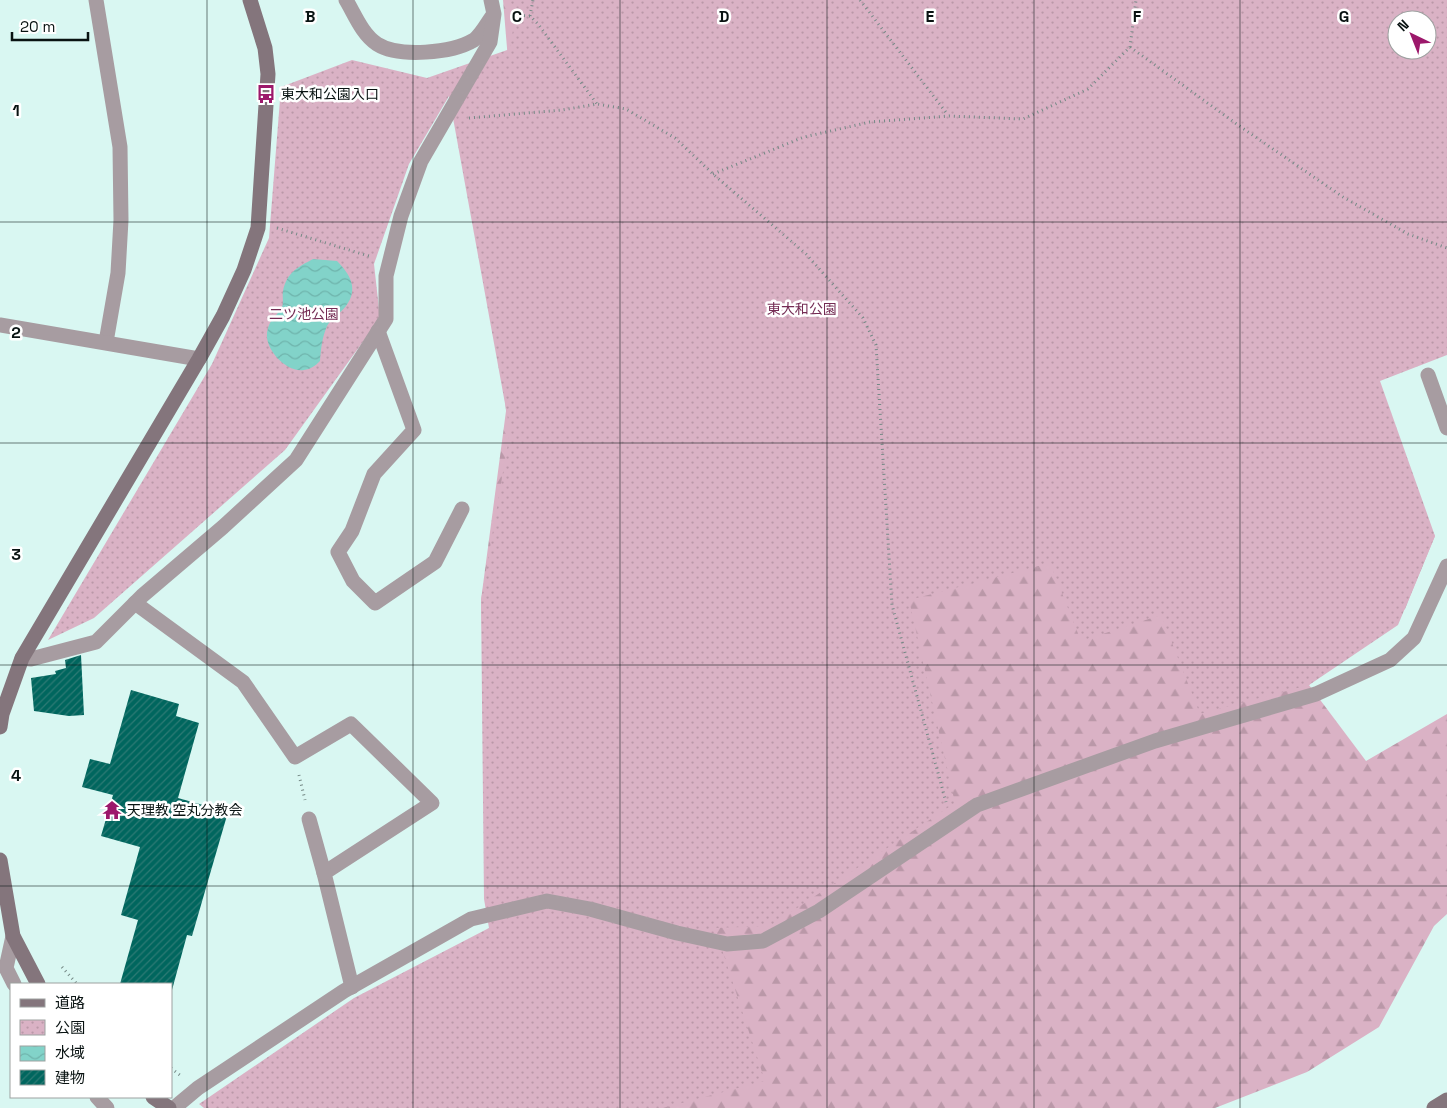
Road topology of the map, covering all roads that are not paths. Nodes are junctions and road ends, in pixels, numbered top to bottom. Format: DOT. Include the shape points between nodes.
graph roads {
  1 [pos="96,0"];
  2 [pos="250,0"];
  3 [pos="346,0"];
  4 [pos="493,7"];
  5 [pos="0,325"];
  6 [pos="378,331"];
  7 [pos="106,342"];
  8 [pos="200,360"];
  9 [pos="1428,375"];
  10 [pos="1447,428"];
  11 [pos="462,509"];
  12 [pos="1447,566"];
  13 [pos="135,603"];
  14 [pos="22,658"];
  15 [pos="0,727"];
  16 [pos="309,819"];
  17 [pos="0,860"];
  18 [pos="324,873"];
  19 [pos="13,936"];
  20 [pos="14,983"];
  21 [pos="37,983"];
  22 [pos="352,987"];
  23 [pos="98,1098"];
  24 [pos="154,1098"];
  25 [pos="1447,1100"];
  26 [pos="107,1108"];
  27 [pos="169,1108"];
  28 [pos="174,1108"];
  29 [pos="1434,1108"];
  1 -- 7 [label="street" via="120,147 118,273"];
  2 -- 8 [label="street" via="265,48 268,74 258,228 244,270"];
  3 -- 4 [label="street" via="362,29 377,44 427,53 475,39"];
  4 -- 6 [label="street" via="490,42 422,161 401,216 386,276 386,318"];
  5 -- 7 [label="street"];
  6 -- 11 [label="street" via="414,430 374,474 352,530 338,552 353,581 375,603 435,562"];
  6 -- 13 [label="street" via="296,460"];
  7 -- 8 [label="street"];
  8 -- 14 [label="street"];
  9 -- 10 [label="street"];
  12 -- 22 [label="street" via="1414,638 1390,660 1316,694 1155,741 977,805 819,911 763,940 727,944 547,901 472,919"];
  13 -- 14 [label="street" via="96,642 31,660"];
  13 -- 18 [label="street" via="243,682 295,757 351,724 432,803"];
  14 -- 15 [label="street"];
  16 -- 18 [label="street"];
  17 -- 19 [label="street"];
  18 -- 22 [label="street"];
  19 -- 20 [label="street" via="6,968"];
  19 -- 21 [label="street"];
  22 -- 28 [label="street" via="198,1088"];
  23 -- 26 [label="street"];
  24 -- 27 [label="street"];
  25 -- 29 [label="street"];
}
